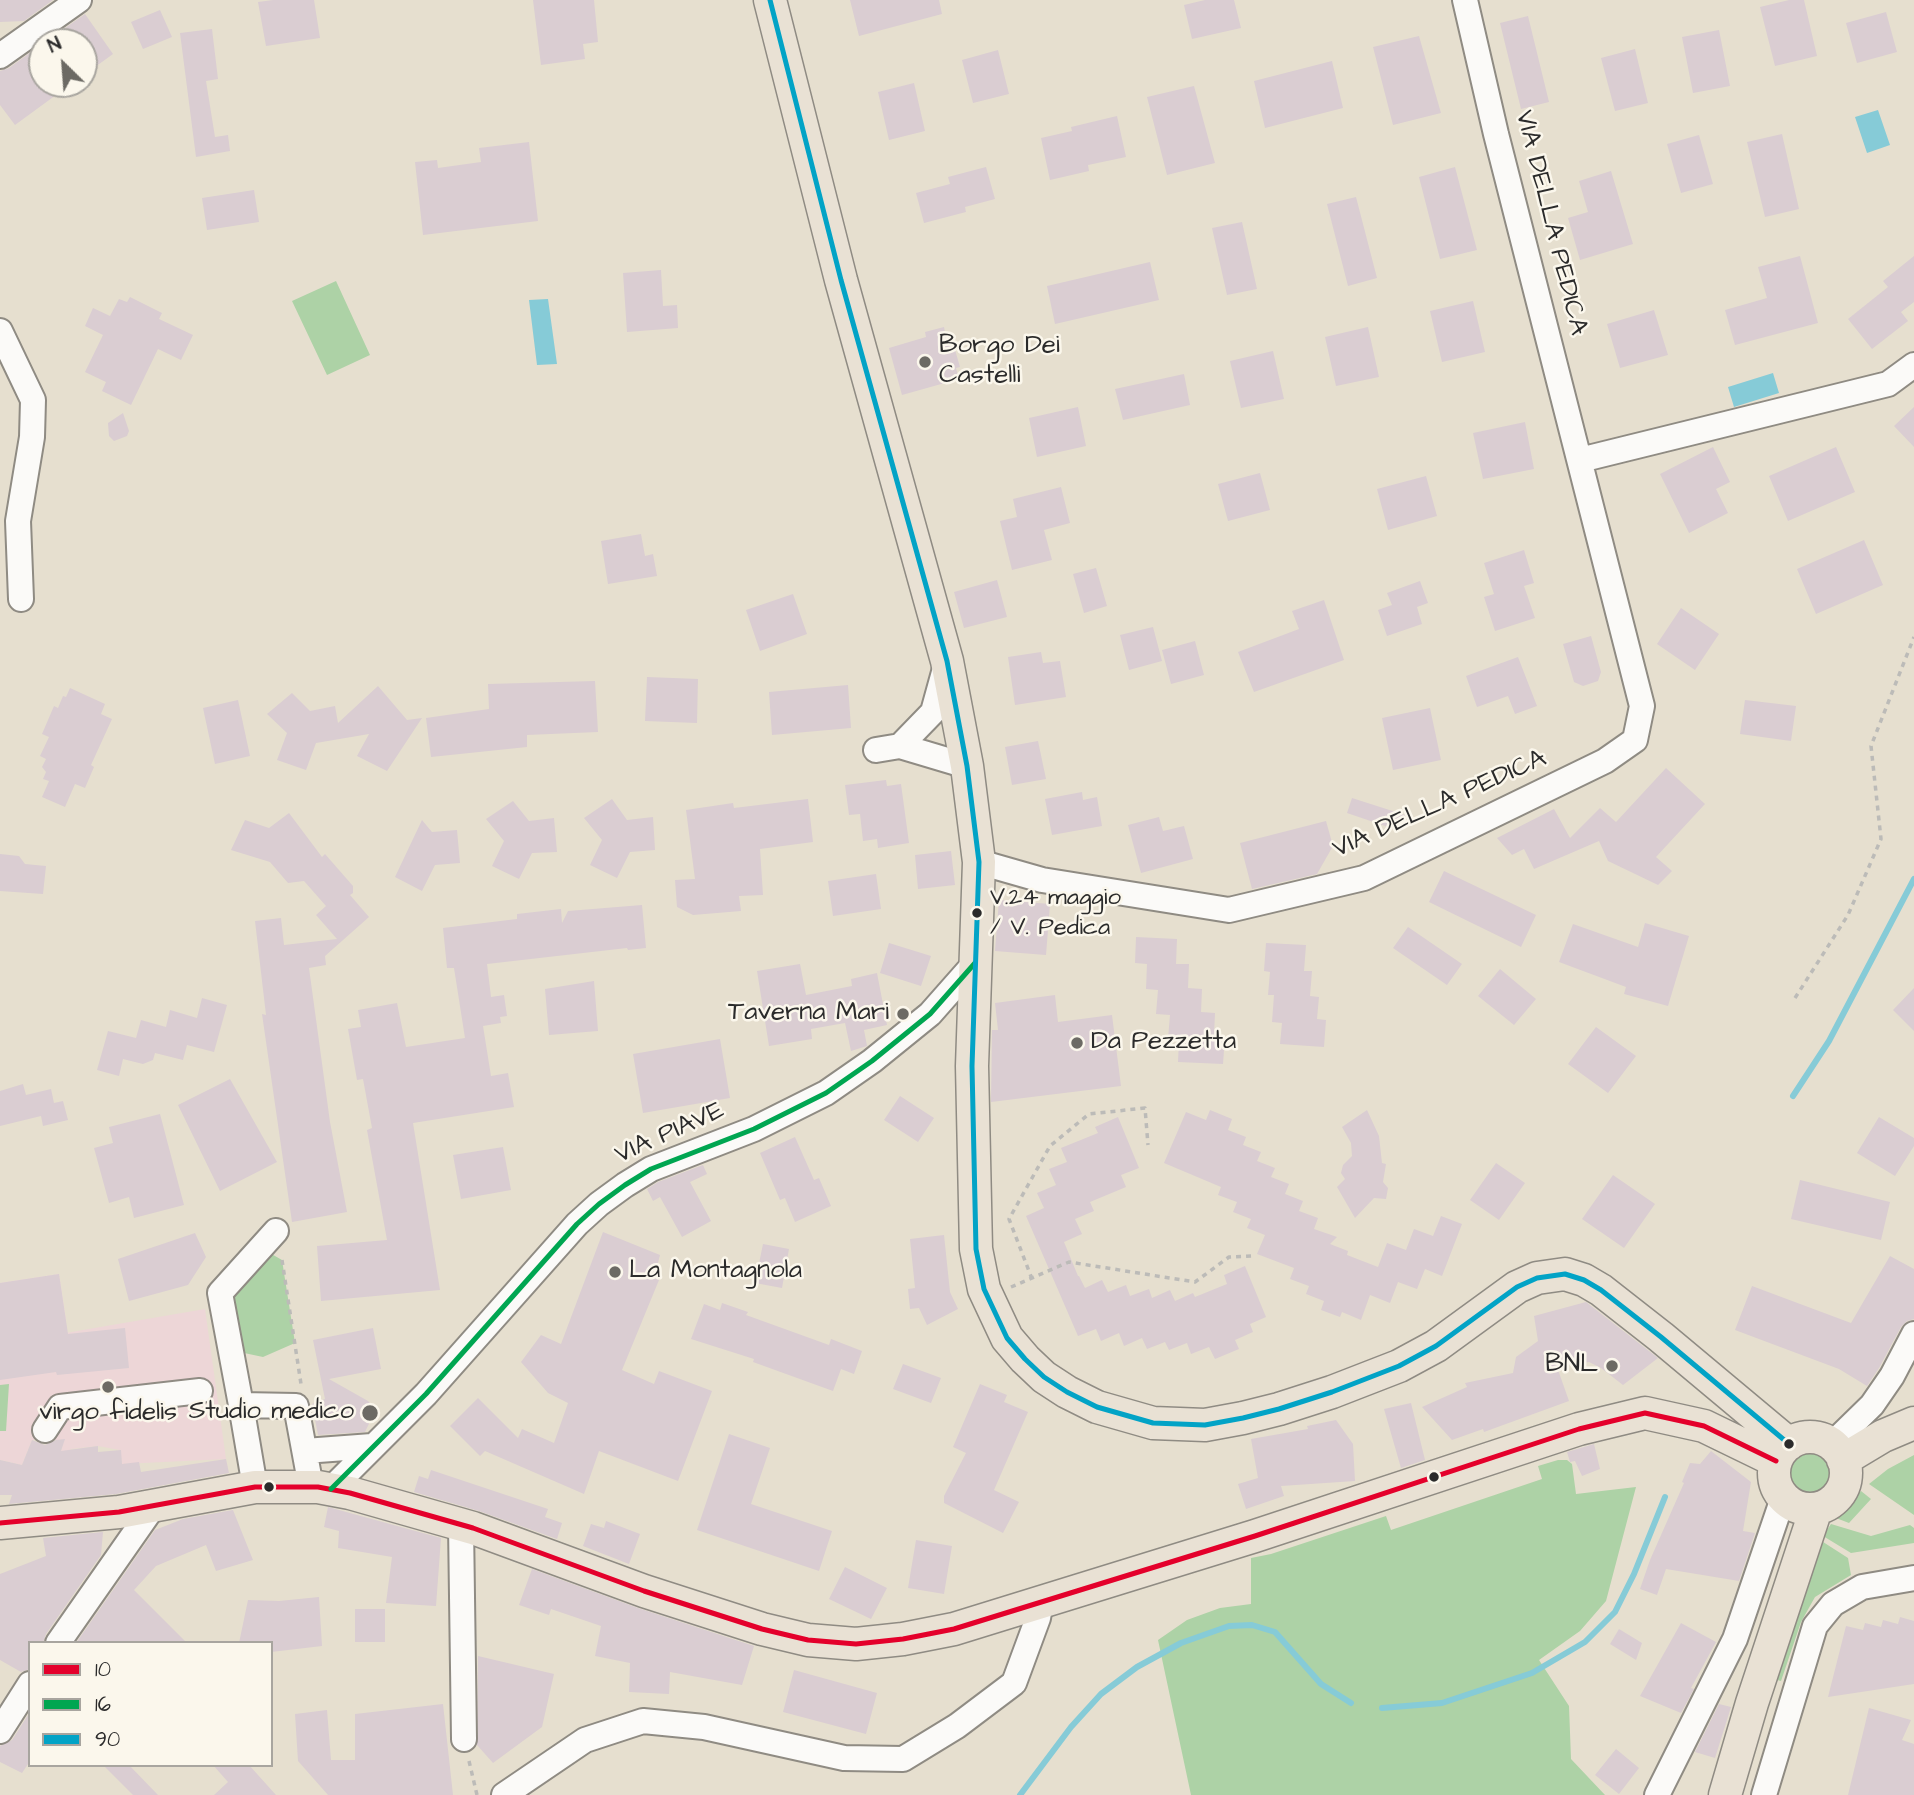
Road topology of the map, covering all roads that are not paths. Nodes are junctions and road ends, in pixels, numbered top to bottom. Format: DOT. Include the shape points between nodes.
graph roads {
  1 [pos="79,0"];
  2 [pos="770,0"];
  3 [pos="1465,0"];
  4 [pos="0,56"];
  5 [pos="0,331"];
  6 [pos="1914,365"];
  7 [pos="1580,460"];
  8 [pos="21,599"];
  9 [pos="947,660"];
  10 [pos="968,766"];
  11 [pos="979,862"];
  12 [pos="975,963"];
  13 [pos="268,1240"];
  14 [pos="1914,1335"];
  15 [pos="200,1391"];
  16 [pos="241,1405"];
  17 [pos="1914,1423"];
  18 [pos="45,1430"];
  19 [pos="372,1446"];
  20 [pos="305,1451"];
  21 [pos="1837,1452"];
  22 [pos="1783,1453"];
  23 [pos="255,1487"];
  24 [pos="321,1488"];
  25 [pos="1783,1498"];
  26 [pos="153,1507"];
  27 [pos="1816,1509"];
  28 [pos="0,1523"];
  29 [pos="461,1525"];
  30 [pos="1914,1578"];
  31 [pos="1041,1602"];
  32 [pos="59,1641"];
  33 [pos="28,1687"];
  34 [pos="1752,1703"];
  35 [pos="1789,1716"];
  36 [pos="0,1731"];
  37 [pos="464,1739"];
  38 [pos="504,1795"];
  39 [pos="1657,1795"];
  40 [pos="1725,1795"];
  41 [pos="1764,1795"];
  1 -- 4 [label="street"];
  2 -- 9 [label="main road" via="841,280"];
  3 -- 7 [label="street, VIA DELLA PEDICA"];
  5 -- 8 [label="street" via="33,400 32,437 18,521"];
  6 -- 7 [label="street" via="1888,384"];
  7 -- 11 [label="street, VIA DELLA PEDICA" via="1642,706 1635,740 1605,761 1364,878 1229,910 1042,880"];
  9 -- 10 [label="main road"];
  9 -- 10 [label="street" via="933,712 888,748"];
  10 -- 11 [label="main road"];
  11 -- 12 [label="main road"];
  12 -- 19 [label="street, VIA PIAVE" via="930,1014 826,1093 754,1129 651,1170 599,1204 426,1394"];
  12 -- 22 [label="main road" via="976,1249 984,1289 1007,1338 1024,1359 1081,1400 1113,1413 1178,1426 1279,1409 1409,1361 1517,1287 1565,1274 1601,1290 1661,1337"];
  13 -- 16 [label="street" via="220,1293"];
  14 -- 21 [label="street" via="1892,1376"];
  15 -- 18 [label="street" via="60,1408"];
  16 -- 20 [label="street" via="296,1406"];
  16 -- 23 [label="street"];
  17 -- 21 [label="main road"];
  19 -- 20 [label="street"];
  19 -- 24 [label="street, VIA PIAVE"];
  20 -- 24 [label="street"];
  21 -- 22 [label="main road" via="1811,1438"];
  21 -- 27 [label="main road" via="1845,1471 1841,1491"];
  22 -- 25 [label="main road" via="1774,1481"];
  22 -- 31 [label="main road" via="1704,1426 1645,1413 1579,1429"];
  23 -- 24 [label="main road"];
  23 -- 26 [label="main road"];
  24 -- 29 [label="main road"];
  25 -- 27 [label="main road" via="1804,1509"];
  25 -- 39 [label="street" via="1735,1639"];
  26 -- 28 [label="main road"];
  26 -- 32 [label="street"];
  27 -- 34 [label="main road"];
  29 -- 31 [label="main road" via="714,1615 808,1640 856,1644 903,1639 954,1629"];
  29 -- 37 [label="street"];
  30 -- 35 [label="street" via="1862,1587 1833,1604 1815,1626"];
  31 -- 38 [label="street" via="1014,1684 903,1759 844,1758 704,1727 643,1721 585,1740"];
  33 -- 36 [label="street"];
  34 -- 35 [label="street"];
  34 -- 40 [label="main road"];
  35 -- 41 [label="street"];
}
